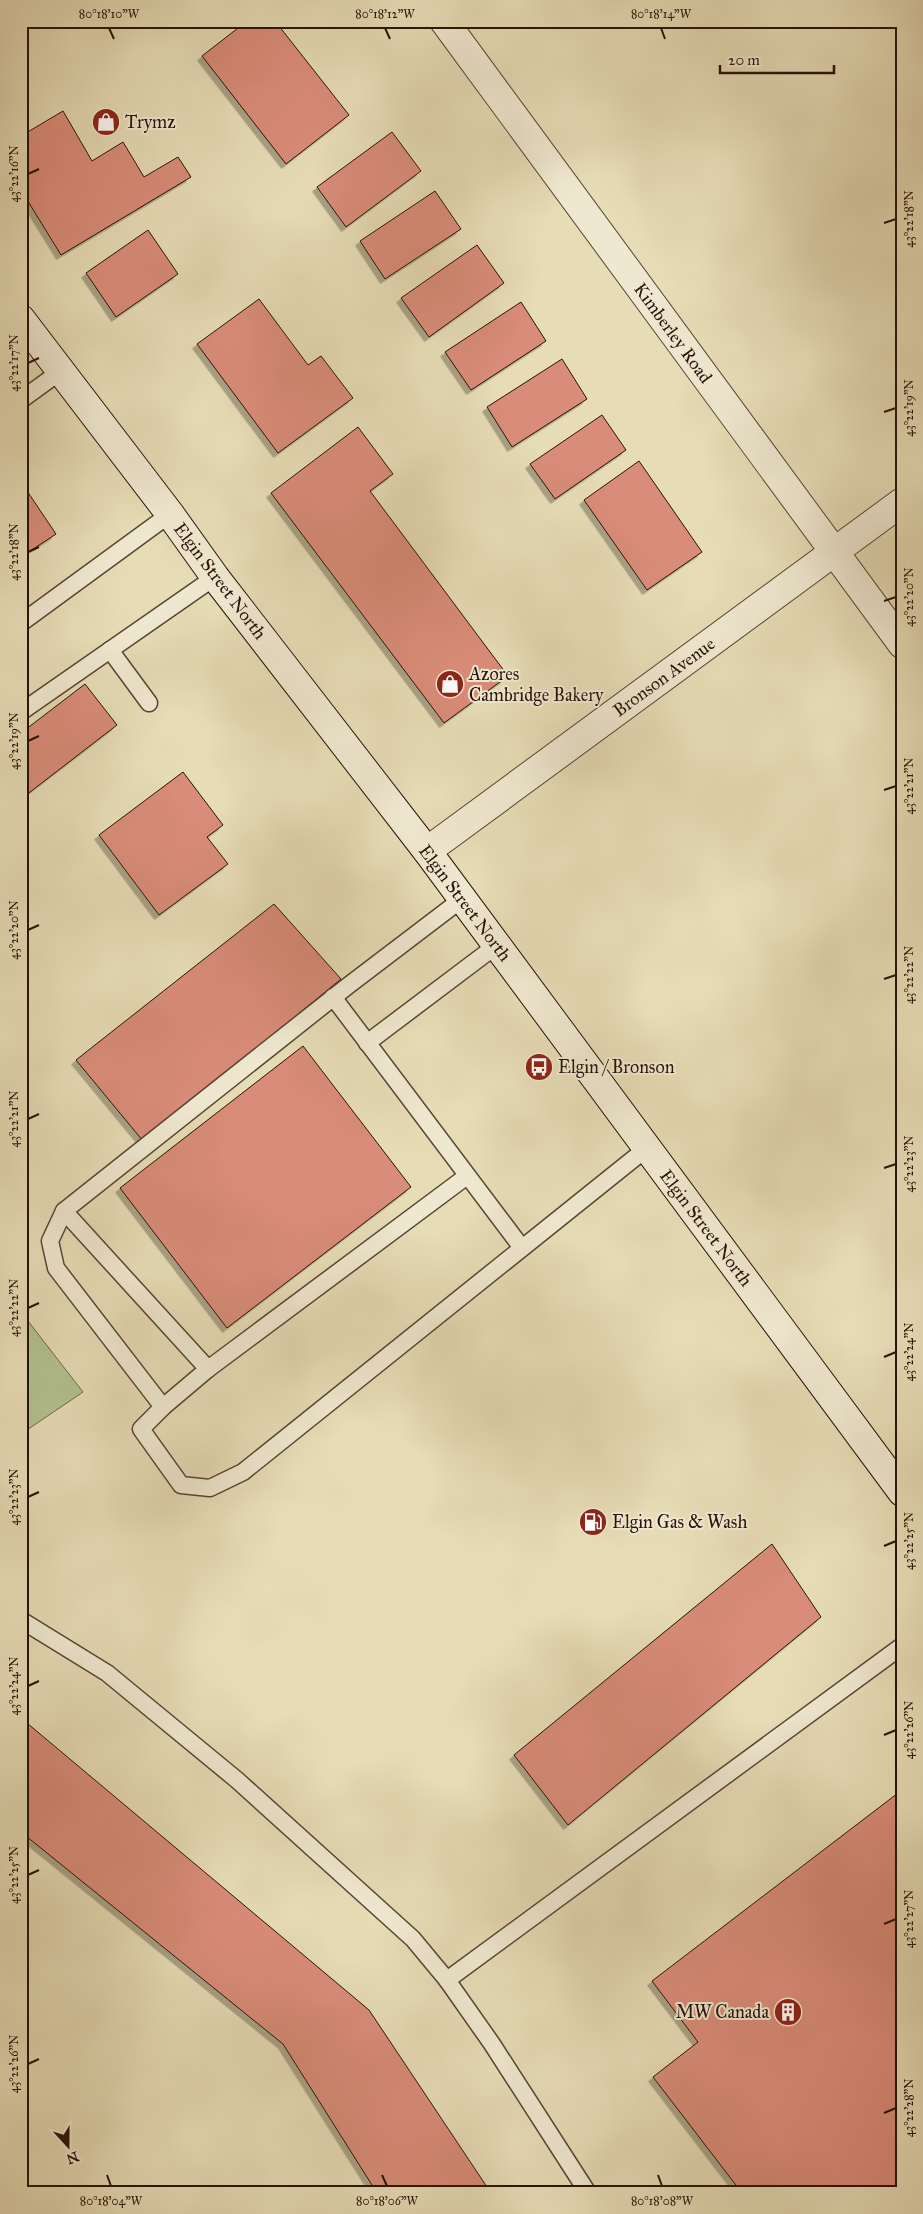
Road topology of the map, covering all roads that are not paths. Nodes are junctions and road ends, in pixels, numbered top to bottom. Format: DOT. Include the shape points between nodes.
graph roads {
  1 [pos="444,21"];
  2 [pos="21,319"];
  3 [pos="61,371"];
  4 [pos="21,400"];
  5 [pos="902,502"];
  6 [pos="170,514"];
  7 [pos="834,552"];
  8 [pos="215,577"];
  9 [pos="21,623"];
  10 [pos="902,644"];
  11 [pos="110,650"];
  12 [pos="149,703"];
  13 [pos="21,712"];
  14 [pos="427,851"];
  15 [pos="462,899"];
  16 [pos="497,946"];
  17 [pos="333,997"];
  18 [pos="368,1043"];
  19 [pos="647,1148"];
  20 [pos="467,1176"];
  21 [pos="64,1212"];
  22 [pos="522,1248"];
  23 [pos="208,1369"];
  24 [pos="163,1407"];
  25 [pos="902,1492"];
  26 [pos="21,1620"];
  27 [pos="902,1646"];
  28 [pos="447,1980"];
  29 [pos="588,2193"];
  1 -- 7 [label="street, Kimberley Road"];
  2 -- 3 [label="street, Elgin Street North"];
  3 -- 4 [label="lane"];
  3 -- 6 [label="street, Elgin Street North"];
  5 -- 7 [label="street, Bronson Avenue"];
  6 -- 8 [label="street, Elgin Street North"];
  6 -- 9 [label="lane"];
  7 -- 10 [label="street, Kimberley Road"];
  7 -- 14 [label="street, Bronson Avenue"];
  8 -- 11 [label="lane"];
  8 -- 14 [label="street, Elgin Street North"];
  11 -- 12 [label="lane"];
  11 -- 13 [label="lane"];
  14 -- 15 [label="street, Elgin Street North"];
  15 -- 16 [label="street, Elgin Street North"];
  15 -- 17 [label="lane"];
  16 -- 18 [label="lane"];
  16 -- 19 [label="street, Elgin Street North"];
  17 -- 18 [label="lane"];
  17 -- 21 [label="lane"];
  18 -- 20 [label="lane"];
  19 -- 22 [label="lane"];
  19 -- 25 [label="street, Elgin Street North"];
  20 -- 22 [label="lane"];
  20 -- 23 [label="lane"];
  21 -- 23 [label="lane"];
  21 -- 24 [label="lane" via="50,1241 56,1268"];
  22 -- 24 [label="lane" via="242,1472 210,1488 181,1485 141,1429"];
  23 -- 24 [label="lane"];
  26 -- 28 [label="lane" via="107,1673 237,1780 413,1939"];
  27 -- 28 [label="lane"];
  28 -- 29 [label="lane"];
}
